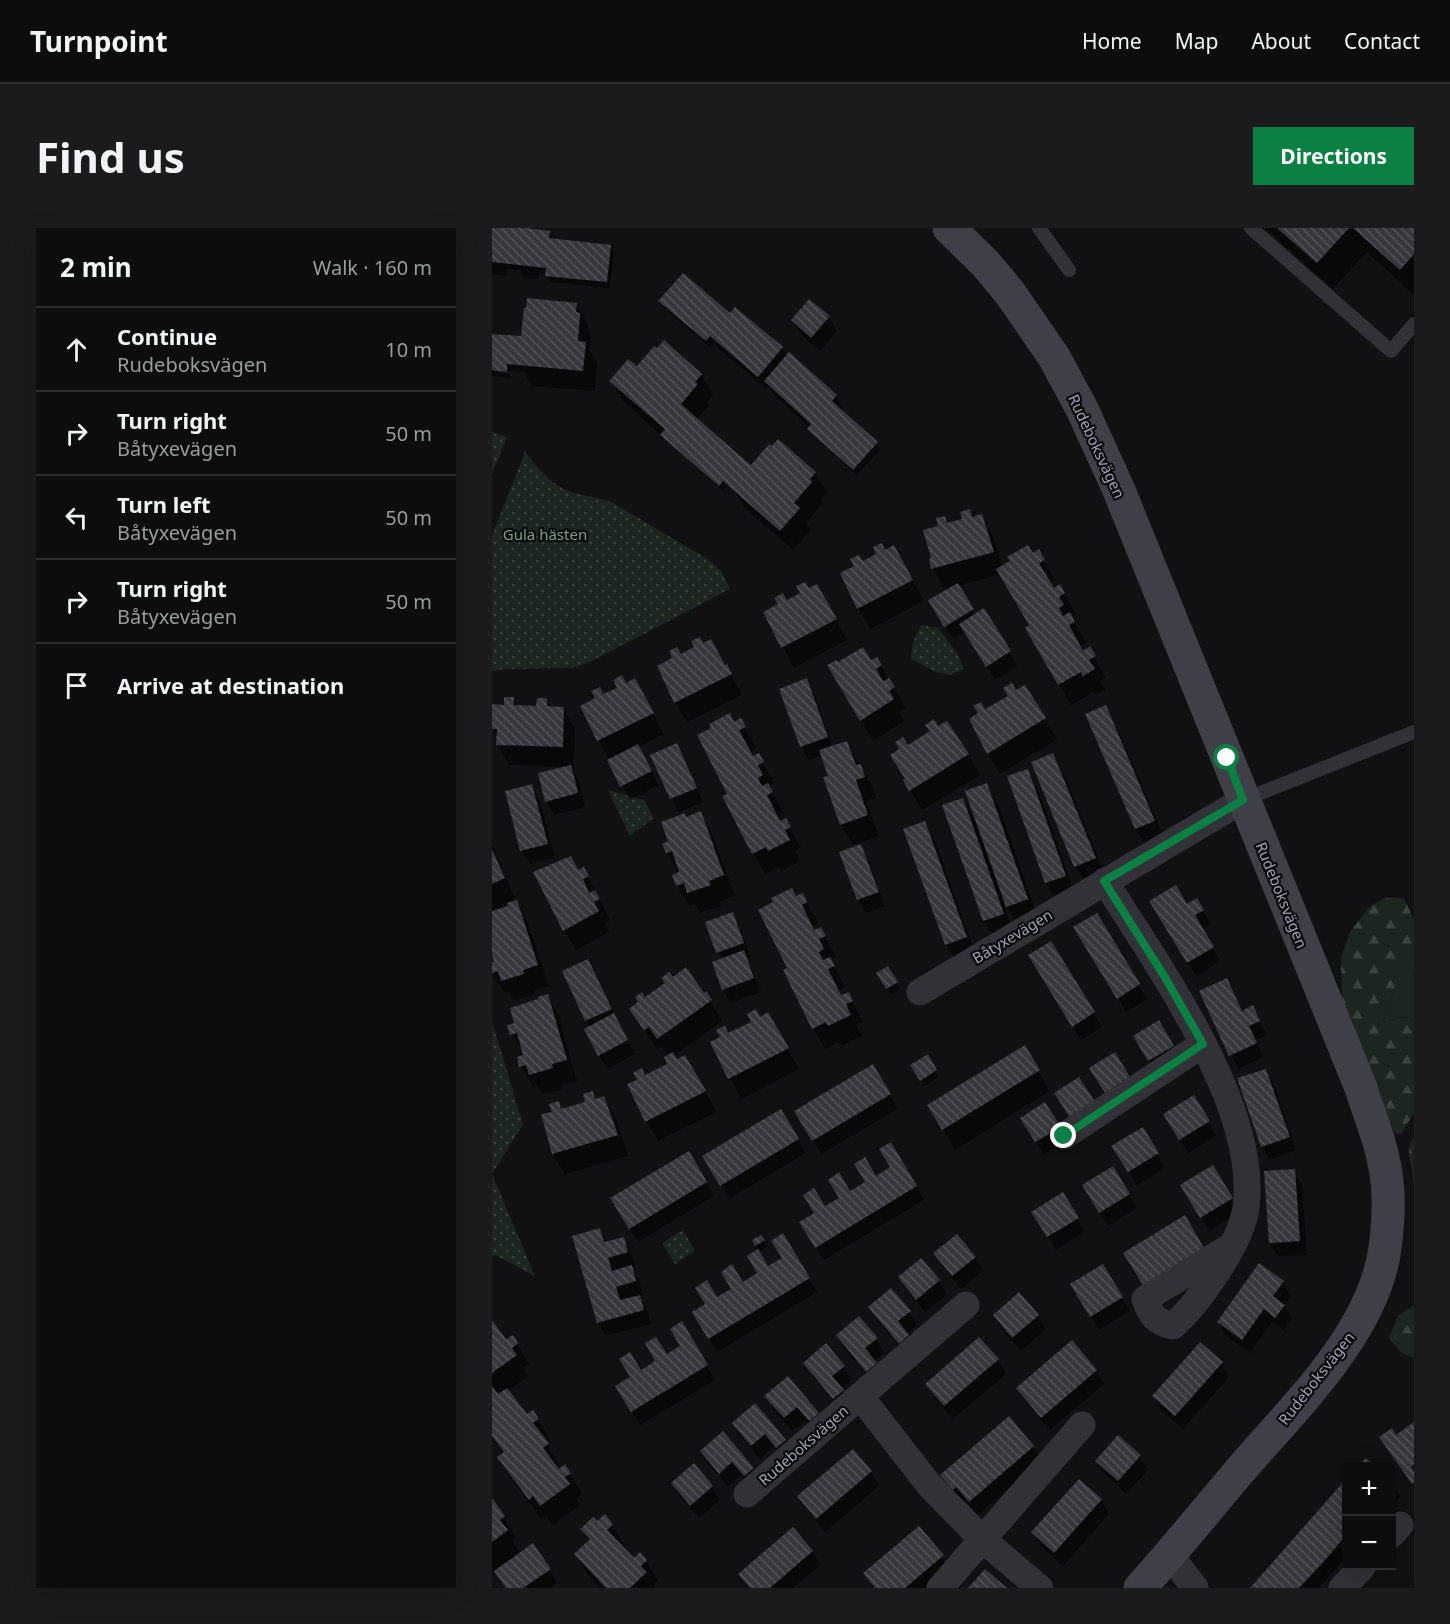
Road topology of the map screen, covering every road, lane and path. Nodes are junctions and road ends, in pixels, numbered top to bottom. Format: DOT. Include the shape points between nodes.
graph roads {
  1 [pos="949,228"];
  2 [pos="1039,228"];
  3 [pos="1251,228"];
  4 [pos="1069,270"];
  5 [pos="1414,324"];
  6 [pos="1414,732"];
  7 [pos="1243,800"];
  8 [pos="1104,881"];
  9 [pos="920,992"];
  10 [pos="1203,1044"];
  11 [pos="1064,1136"];
  12 [pos="1233,1245"];
  13 [pos="966,1305"];
  14 [pos="860,1396"];
  15 [pos="1082,1425"];
  16 [pos="747,1494"];
  17 [pos="983,1540"];
  18 [pos="1170,1555"];
  19 [pos="1359,1570"];
  20 [pos="940,1588"];
  21 [pos="1040,1588"];
  22 [pos="1140,1588"];
  23 [pos="1195,1588"];
  24 [pos="1342,1588"];
  1 -- 7 [label="street, Rudeboksvägen" via="1010,293 1054,357 1082,409 1118,488"];
  2 -- 4 [label="lane"];
  3 -- 5 [label="lane" via="1391,351"];
  6 -- 7 [label="lane"];
  7 -- 8 [label="street, Båtyxevägen"];
  7 -- 18 [label="street, Rudeboksvägen" via="1361,1088 1383,1158 1388,1191 1385,1249 1379,1278 1348,1341"];
  8 -- 9 [label="street, Båtyxevägen"];
  8 -- 10 [label="street"];
  10 -- 11 [label="street"];
  10 -- 12 [label="street" via="1227,1096 1246,1169 1246,1210"];
  13 -- 14 [label="street, Rudeboksvägen"];
  14 -- 16 [label="street, Rudeboksvägen"];
  14 -- 17 [label="street, Rudeboksvägen" via="930,1486"];
  15 -- 17 [label="street"];
  17 -- 20 [label="street"];
  17 -- 21 [label="street, Rudeboksvägen"];
  18 -- 22 [label="street, Rudeboksvägen"];
  18 -- 23 [label="street"];
  19 -- 24 [label="street"];
}
